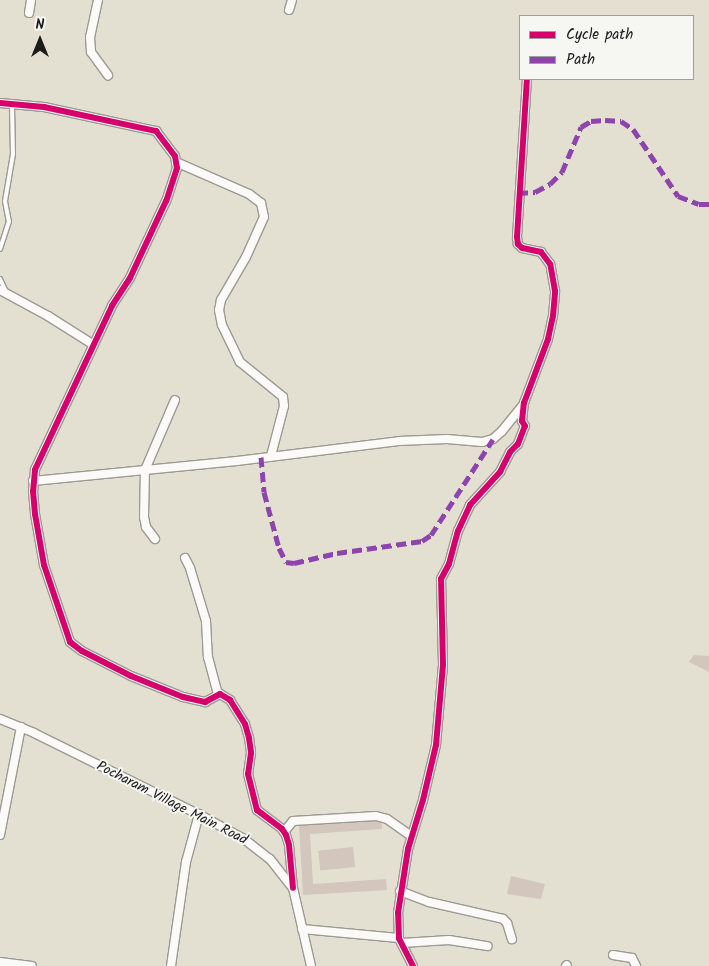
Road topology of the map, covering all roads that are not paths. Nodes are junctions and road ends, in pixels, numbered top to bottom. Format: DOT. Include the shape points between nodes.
graph roads {
  1 [pos="31,0"];
  2 [pos="98,0"];
  3 [pos="292,0"];
  4 [pos="289,10"];
  5 [pos="29,14"];
  6 [pos="108,75"];
  7 [pos="527,80"];
  8 [pos="0,103"];
  9 [pos="12,104"];
  10 [pos="176,162"];
  11 [pos="0,249"];
  12 [pos="0,278"];
  13 [pos="3,291"];
  14 [pos="94,345"];
  15 [pos="176,400"];
  16 [pos="524,403"];
  17 [pos="271,456"];
  18 [pos="145,470"];
  19 [pos="33,480"];
  20 [pos="155,539"];
  21 [pos="185,558"];
  22 [pos="218,694"];
  23 [pos="0,719"];
  24 [pos="21,727"];
  25 [pos="199,814"];
  26 [pos="284,832"];
  27 [pos="0,835"];
  28 [pos="411,836"];
  29 [pos="293,888"];
  30 [pos="400,891"];
  31 [pos="302,929"];
  32 [pos="512,939"];
  33 [pos="401,941"];
  34 [pos="488,946"];
  35 [pos="612,956"];
  36 [pos="0,962"];
  37 [pos="27,966"];
  38 [pos="32,966"];
  39 [pos="171,966"];
  40 [pos="311,966"];
  41 [pos="412,966"];
  42 [pos="636,966"];
  1 -- 5 [label="street"];
  2 -- 6 [label="street" via="90,36 91,52"];
  3 -- 4 [label="street"];
  7 -- 16 [label="street" via="517,237 522,248 546,256 555,290 550,332"];
  8 -- 9 [label="street"];
  9 -- 10 [label="street" via="44,107 156,131 170,146"];
  9 -- 11 [label="lane" via="13,154 5,201 9,222"];
  10 -- 14 [label="street" via="174,183 130,278 112,306"];
  10 -- 17 [label="street" via="249,194 261,203 264,217 221,300 220,310 222,325 240,362 284,397"];
  12 -- 13 [label="lane"];
  13 -- 14 [label="street"];
  14 -- 19 [label="street"];
  15 -- 18 [label="street"];
  16 -- 17 [label="street" via="502,431 493,439 482,442 447,439 399,441"];
  16 -- 28 [label="street" via="522,421 525,426 518,444 500,472 470,505 458,531 450,564 441,579 443,665 436,745"];
  17 -- 18 [label="street"];
  18 -- 19 [label="street"];
  18 -- 20 [label="street" via="144,517 146,527"];
  19 -- 22 [label="street" via="44,565 70,642 131,676 183,697 205,702"];
  21 -- 22 [label="street" via="206,622 208,657"];
  22 -- 26 [label="street" via="230,700 247,731 251,753 248,774 257,810"];
  23 -- 24 [label="street, Pocharam Village Main Road"];
  24 -- 25 [label="street, Pocharam Village Main Road"];
  24 -- 27 [label="street"];
  25 -- 29 [label="street, Pocharam Village Main Road" via="244,838 270,859"];
  25 -- 39 [label="street" via="186,862"];
  26 -- 28 [label="street" via="293,822 376,816 387,819"];
  26 -- 29 [label="street" via="289,845"];
  28 -- 30 [label="street"];
  29 -- 31 [label="street, Pocharam Village Main Road"];
  30 -- 32 [label="street" via="429,902 503,919"];
  30 -- 33 [label="street"];
  31 -- 33 [label="street"];
  31 -- 40 [label="street, Pocharam Village Main Road"];
  33 -- 34 [label="street" via="449,940"];
  33 -- 41 [label="street"];
  35 -- 42 [label="street" via="632,958"];
  36 -- 37 [label="street"];
  37 -- 38 [label="street"];
}
